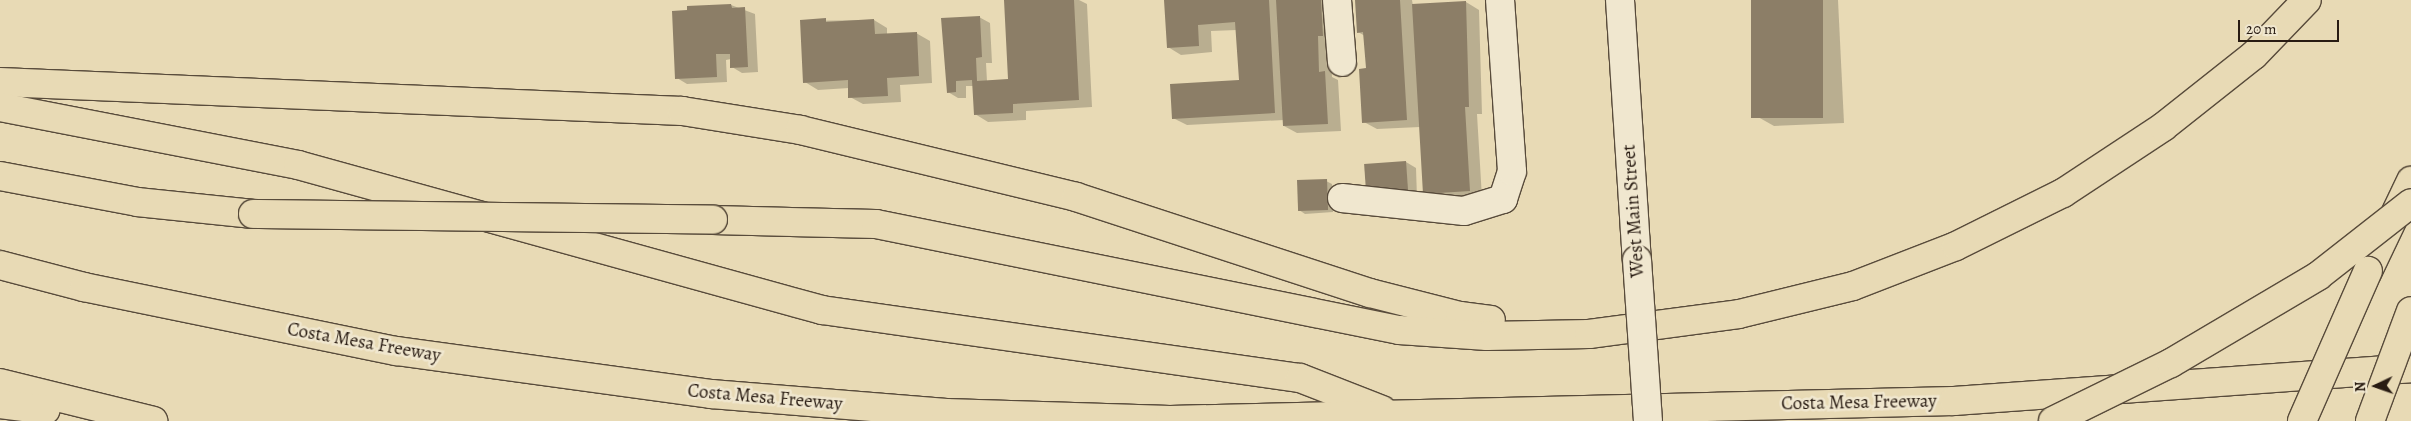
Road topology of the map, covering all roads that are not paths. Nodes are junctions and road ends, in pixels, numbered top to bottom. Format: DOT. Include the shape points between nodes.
graph roads {
  1 [pos="1337,0"];
  2 [pos="1500,0"];
  3 [pos="1620,0"];
  4 [pos="2307,0"];
  5 [pos="1342,62"];
  6 [pos="0,82"];
  7 [pos="0,107"];
  8 [pos="0,176"];
  9 [pos="2411,181"];
  10 [pos="1342,198"];
  11 [pos="2411,203"];
  12 [pos="0,265"];
  13 [pos="2411,311"];
  14 [pos="1589,334"];
  15 [pos="2411,368"];
  16 [pos="0,383"];
  17 [pos="0,404"];
  18 [pos="1395,415"];
  19 [pos="121,421"];
  20 [pos="153,421"];
  21 [pos="1648,421"];
  22 [pos="2054,421"];
  23 [pos="2302,421"];
  24 [pos="2370,421"];
  1 -- 5 [label="street"];
  2 -- 10 [label="street" via="1512,171 1503,199 1464,211"];
  3 -- 21 [label="street, West Main Street, bridge"];
  4 -- 14 [label="highway" via="2254,55 2163,128 2062,193 1956,246 1853,286 1739,314"];
  6 -- 14 [label="highway" via="672,111 800,130 1076,197 1370,293 1460,316"];
  7 -- 18 [label="highway" via="298,165 822,310 1300,378"];
  8 -- 14 [label="highway, bridge" via="137,202 253,214 876,224 1398,330 1487,336"];
  9 -- 23 [label="highway, bridge"];
  11 -- 22 [label="highway, bridge" via="2318,276 2171,362"];
  12 -- 18 [label="highway, Costa Mesa Freeway" via="84,288 397,351 711,394 946,413 1170,420"];
  13 -- 24 [label="highway, bridge"];
  15 -- 18 [label="highway, Costa Mesa Freeway" via="1954,400"];
  16 -- 20 [label="highway"];
  17 -- 19 [label="highway"];
}
